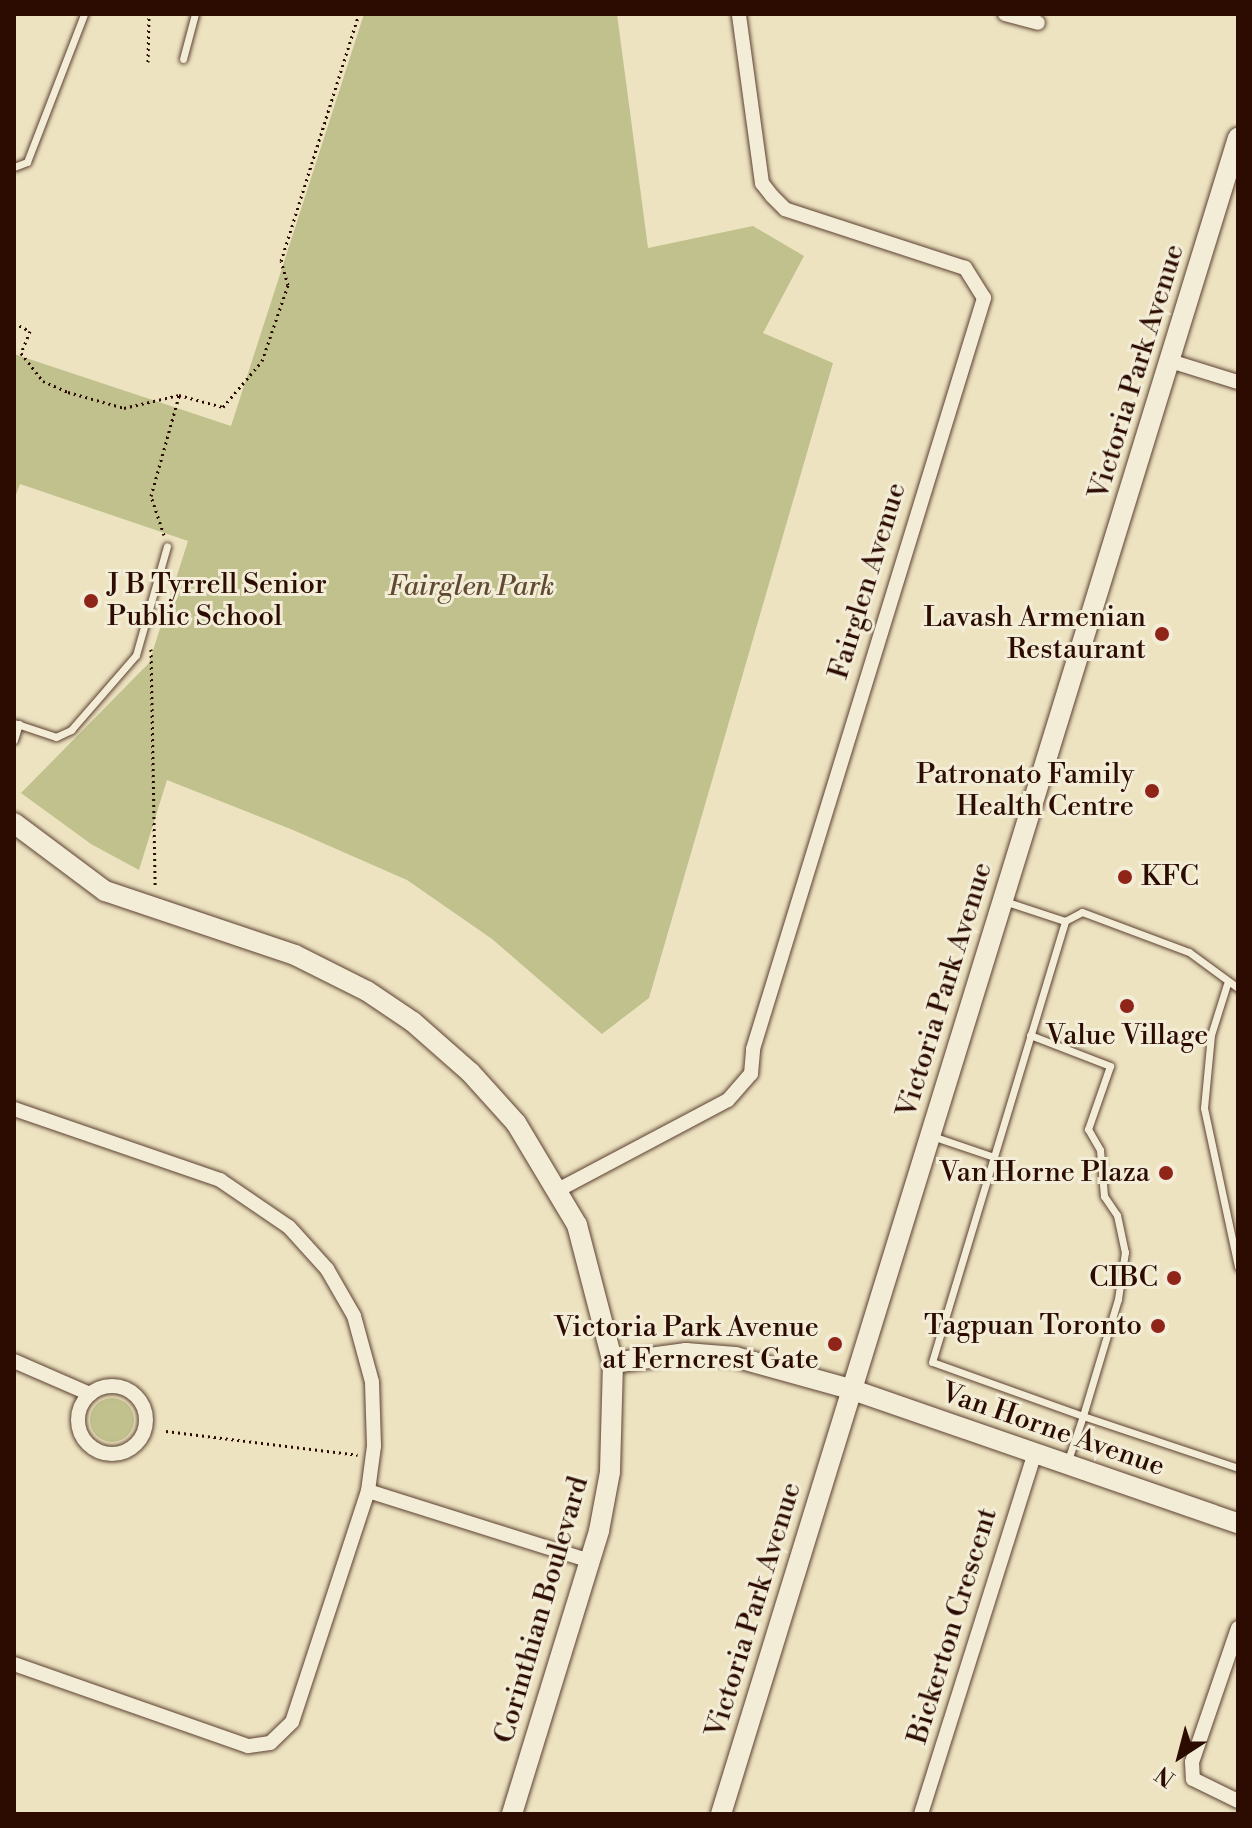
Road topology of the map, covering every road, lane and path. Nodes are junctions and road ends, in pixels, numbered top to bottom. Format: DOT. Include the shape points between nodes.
graph roads {
  1 [pos="84,14"];
  2 [pos="149,14"];
  3 [pos="195,14"];
  4 [pos="359,14"];
  5 [pos="739,14"];
  6 [pos="1005,14"];
  7 [pos="1038,23"];
  8 [pos="183,59"];
  9 [pos="148,62"];
  10 [pos="1238,138"];
  11 [pos="14,167"];
  12 [pos="14,323"];
  13 [pos="1170,361"];
  14 [pos="1238,382"];
  15 [pos="179,395"];
  16 [pos="167,546"];
  17 [pos="147,618"];
  18 [pos="17,724"];
  19 [pos="14,740"];
  20 [pos="14,823"];
  21 [pos="155,885"];
  22 [pos="1002,900"];
  23 [pos="1065,921"];
  24 [pos="1227,984"];
  25 [pos="1238,988"];
  26 [pos="1030,1035"];
  27 [pos="14,1109"];
  28 [pos="929,1135"];
  29 [pos="994,1157"];
  30 [pos="558,1190"];
  31 [pos="1238,1267"];
  32 [pos="14,1361"];
  33 [pos="613,1363"];
  34 [pos="850,1389"];
  35 [pos="90,1394"];
  36 [pos="1083,1416"];
  37 [pos="166,1431"];
  38 [pos="1035,1453"];
  39 [pos="362,1455"];
  40 [pos="1067,1464"];
  41 [pos="1238,1468"];
  42 [pos="368,1491"];
  43 [pos="1238,1523"];
  44 [pos="590,1561"];
  45 [pos="1238,1628"];
  46 [pos="14,1664"];
  47 [pos="1238,1801"];
  48 [pos="512,1814"];
  49 [pos="721,1814"];
  50 [pos="921,1814"];
  1 -- 11 [label="lane" via="27,162"];
  2 -- 9 [label="path"];
  3 -- 8 [label="lane"];
  4 -- 15 [label="path" via="281,261 288,285 262,361 223,407"];
  5 -- 30 [label="street, Fairglen Avenue" via="762,183 772,196 785,209 965,268 984,298 753,1049 751,1074 728,1100"];
  6 -- 7 [label="street"];
  10 -- 13 [label="street, Victoria Park Avenue"];
  12 -- 15 [label="path" via="30,331 21,353 43,381 68,392 124,408"];
  13 -- 14 [label="street"];
  13 -- 22 [label="street, Victoria Park Avenue"];
  15 -- 16 [label="path" via="151,496"];
  16 -- 17 [label="lane"];
  17 -- 18 [label="lane" via="136,655 71,730 56,737"];
  17 -- 21 [label="path" via="154,670"];
  18 -- 19 [label="lane"];
  20 -- 30 [label="street, Corinthian Boulevard" via="105,891 295,955 367,991 413,1022 491,1094"];
  22 -- 23 [label="lane"];
  22 -- 28 [label="street, Victoria Park Avenue"];
  23 -- 24 [label="lane" via="1082,912 1189,952"];
  23 -- 26 [label="lane"];
  24 -- 25 [label="lane"];
  24 -- 31 [label="lane" via="1211,1035 1204,1108"];
  26 -- 29 [label="lane"];
  26 -- 36 [label="lane" via="1110,1066 1088,1129 1100,1150 1104,1196 1117,1215 1125,1252 1118,1299"];
  27 -- 42 [label="street" via="220,1180 274,1213 315,1254 354,1316 370,1372 374,1446"];
  28 -- 29 [label="lane"];
  28 -- 34 [label="street, Victoria Park Avenue"];
  29 -- 36 [label="lane" via="932,1362"];
  30 -- 33 [label="street, Corinthian Boulevard" via="577,1225"];
  32 -- 35 [label="street"];
  33 -- 34 [label="street, Van Horne Avenue" via="686,1353 735,1357"];
  33 -- 44 [label="street, Corinthian Boulevard" via="610,1472"];
  34 -- 38 [label="street, Van Horne Avenue"];
  34 -- 49 [label="street, Victoria Park Avenue"];
  35 -- 35 [label="street" via="78,1423 87,1443 118,1454 137,1443 145,1411 133,1392 111,1385"];
  36 -- 40 [label="lane"];
  36 -- 41 [label="lane"];
  37 -- 39 [label="path"];
  38 -- 40 [label="street, Van Horne Avenue"];
  38 -- 50 [label="street, Bickerton Crescent"];
  40 -- 43 [label="street, Van Horne Avenue"];
  42 -- 44 [label="street"];
  42 -- 46 [label="street" via="292,1722 270,1743 248,1746"];
  44 -- 48 [label="street, Corinthian Boulevard"];
  45 -- 47 [label="street" via="1192,1762 1193,1779"];
}
